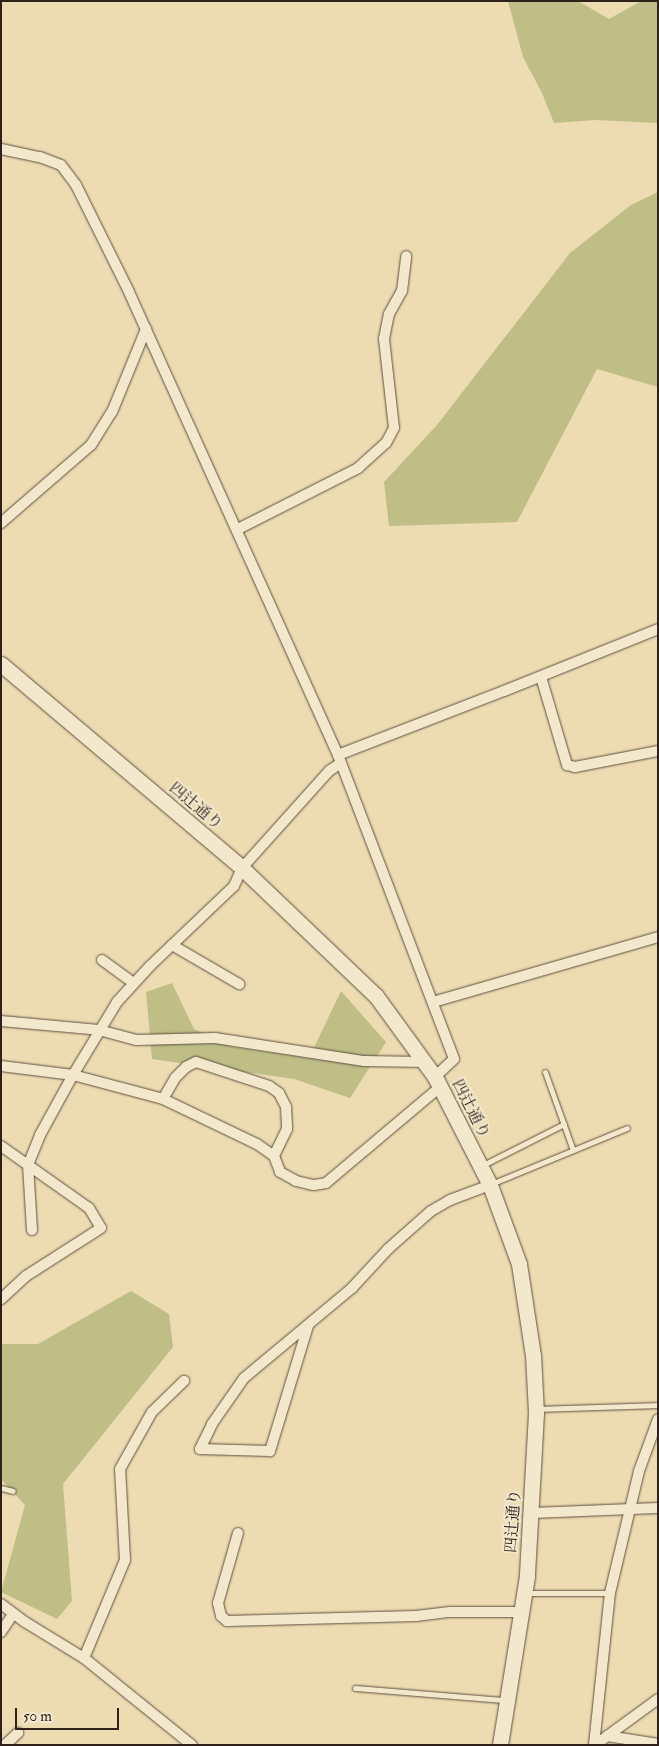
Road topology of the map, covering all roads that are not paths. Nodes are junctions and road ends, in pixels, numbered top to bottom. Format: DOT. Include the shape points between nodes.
graph roads {
  1 [pos="1,149"];
  2 [pos="406,256"];
  3 [pos="146,329"];
  4 [pos="1,523"];
  5 [pos="238,530"];
  6 [pos="658,629"];
  7 [pos="1,664"];
  8 [pos="541,677"];
  9 [pos="658,751"];
  10 [pos="339,759"];
  11 [pos="242,868"];
  12 [pos="658,936"];
  13 [pos="172,945"];
  14 [pos="102,960"];
  15 [pos="134,983"];
  16 [pos="239,984"];
  17 [pos="434,1002"];
  18 [pos="1,1021"];
  19 [pos="99,1030"];
  20 [pos="425,1062"];
  21 [pos="1,1066"];
  22 [pos="545,1072"];
  23 [pos="72,1075"];
  24 [pos="437,1082"];
  25 [pos="163,1099"];
  26 [pos="564,1124"];
  27 [pos="627,1128"];
  28 [pos="1,1146"];
  29 [pos="573,1150"];
  30 [pos="274,1156"];
  31 [pos="28,1165"];
  32 [pos="481,1166"];
  33 [pos="490,1185"];
  34 [pos="32,1230"];
  35 [pos="1,1299"];
  36 [pos="308,1326"];
  37 [pos="184,1382"];
  38 [pos="658,1405"];
  39 [pos="535,1409"];
  40 [pos="658,1420"];
  41 [pos="1,1488"];
  42 [pos="13,1491"];
  43 [pos="629,1508"];
  44 [pos="658,1508"];
  45 [pos="531,1513"];
  46 [pos="238,1533"];
  47 [pos="610,1592"];
  48 [pos="524,1593"];
  49 [pos="1,1604"];
  50 [pos="521,1612"];
  51 [pos="13,1614"];
  52 [pos="1,1632"];
  53 [pos="84,1658"];
  54 [pos="355,1688"];
  55 [pos="658,1699"];
  56 [pos="507,1700"];
  57 [pos="18,1733"];
  58 [pos="607,1736"];
  59 [pos="658,1744"];
  60 [pos="5,1745"];
  61 [pos="192,1745"];
  62 [pos="500,1745"];
  63 [pos="594,1745"];
  1 -- 3 [label="street" via="40,156 61,165 76,186"];
  2 -- 5 [label="street" via="402,291 389,314 384,339 394,428 386,443 358,468"];
  3 -- 4 [label="street" via="112,412 91,445"];
  3 -- 5 [label="street"];
  5 -- 10 [label="street" via="248,559"];
  6 -- 8 [label="street"];
  7 -- 11 [label="street, 四辻通り"];
  8 -- 9 [label="street" via="567,765 575,767"];
  8 -- 10 [label="street"];
  10 -- 11 [label="street"];
  10 -- 17 [label="street"];
  11 -- 13 [label="street" via="234,886"];
  11 -- 20 [label="street, 四辻通り" via="376,996"];
  12 -- 17 [label="street"];
  13 -- 15 [label="street"];
  13 -- 16 [label="street"];
  14 -- 15 [label="street"];
  15 -- 19 [label="street"];
  17 -- 24 [label="street" via="454,1060"];
  18 -- 19 [label="street"];
  19 -- 20 [label="street" via="137,1040 214,1038 364,1061"];
  19 -- 23 [label="street"];
  20 -- 24 [label="street, 四辻通り"];
  21 -- 23 [label="street"];
  22 -- 26 [label="lane"];
  23 -- 25 [label="street"];
  23 -- 31 [label="street"];
  24 -- 30 [label="street" via="326,1183 314,1185 296,1181 280,1172"];
  24 -- 32 [label="street, 四辻通り"];
  25 -- 30 [label="street" via="257,1144"];
  25 -- 30 [label="street" via="175,1078 196,1062 269,1086 279,1093 286,1108 287,1129"];
  26 -- 29 [label="lane"];
  26 -- 32 [label="lane"];
  27 -- 29 [label="lane"];
  28 -- 31 [label="street"];
  29 -- 33 [label="lane"];
  31 -- 34 [label="street"];
  31 -- 35 [label="street" via="89,1208 101,1228 26,1276"];
  32 -- 33 [label="street, 四辻通り"];
  33 -- 36 [label="street" via="431,1211"];
  33 -- 39 [label="street, 四辻通り" via="519,1264 533,1355"];
  36 -- 36 [label="street" via="270,1451 200,1449 212,1424 244,1378"];
  37 -- 53 [label="street" via="152,1412 120,1469 125,1560"];
  38 -- 39 [label="lane"];
  39 -- 45 [label="street, 四辻通り"];
  40 -- 43 [label="street"];
  41 -- 42 [label="lane"];
  43 -- 44 [label="street"];
  43 -- 45 [label="street"];
  43 -- 47 [label="street"];
  45 -- 48 [label="street, 四辻通り"];
  46 -- 50 [label="street" via="218,1603 227,1622"];
  47 -- 48 [label="lane"];
  47 -- 63 [label="street"];
  48 -- 50 [label="street, 四辻通り"];
  49 -- 51 [label="street"];
  50 -- 56 [label="street, 四辻通り"];
  51 -- 52 [label="street"];
  51 -- 53 [label="street"];
  53 -- 61 [label="street"];
  54 -- 56 [label="lane"];
  55 -- 58 [label="street"];
  56 -- 62 [label="street, 四辻通り"];
  57 -- 60 [label="street"];
  58 -- 59 [label="street"];
  58 -- 63 [label="street"];
}
